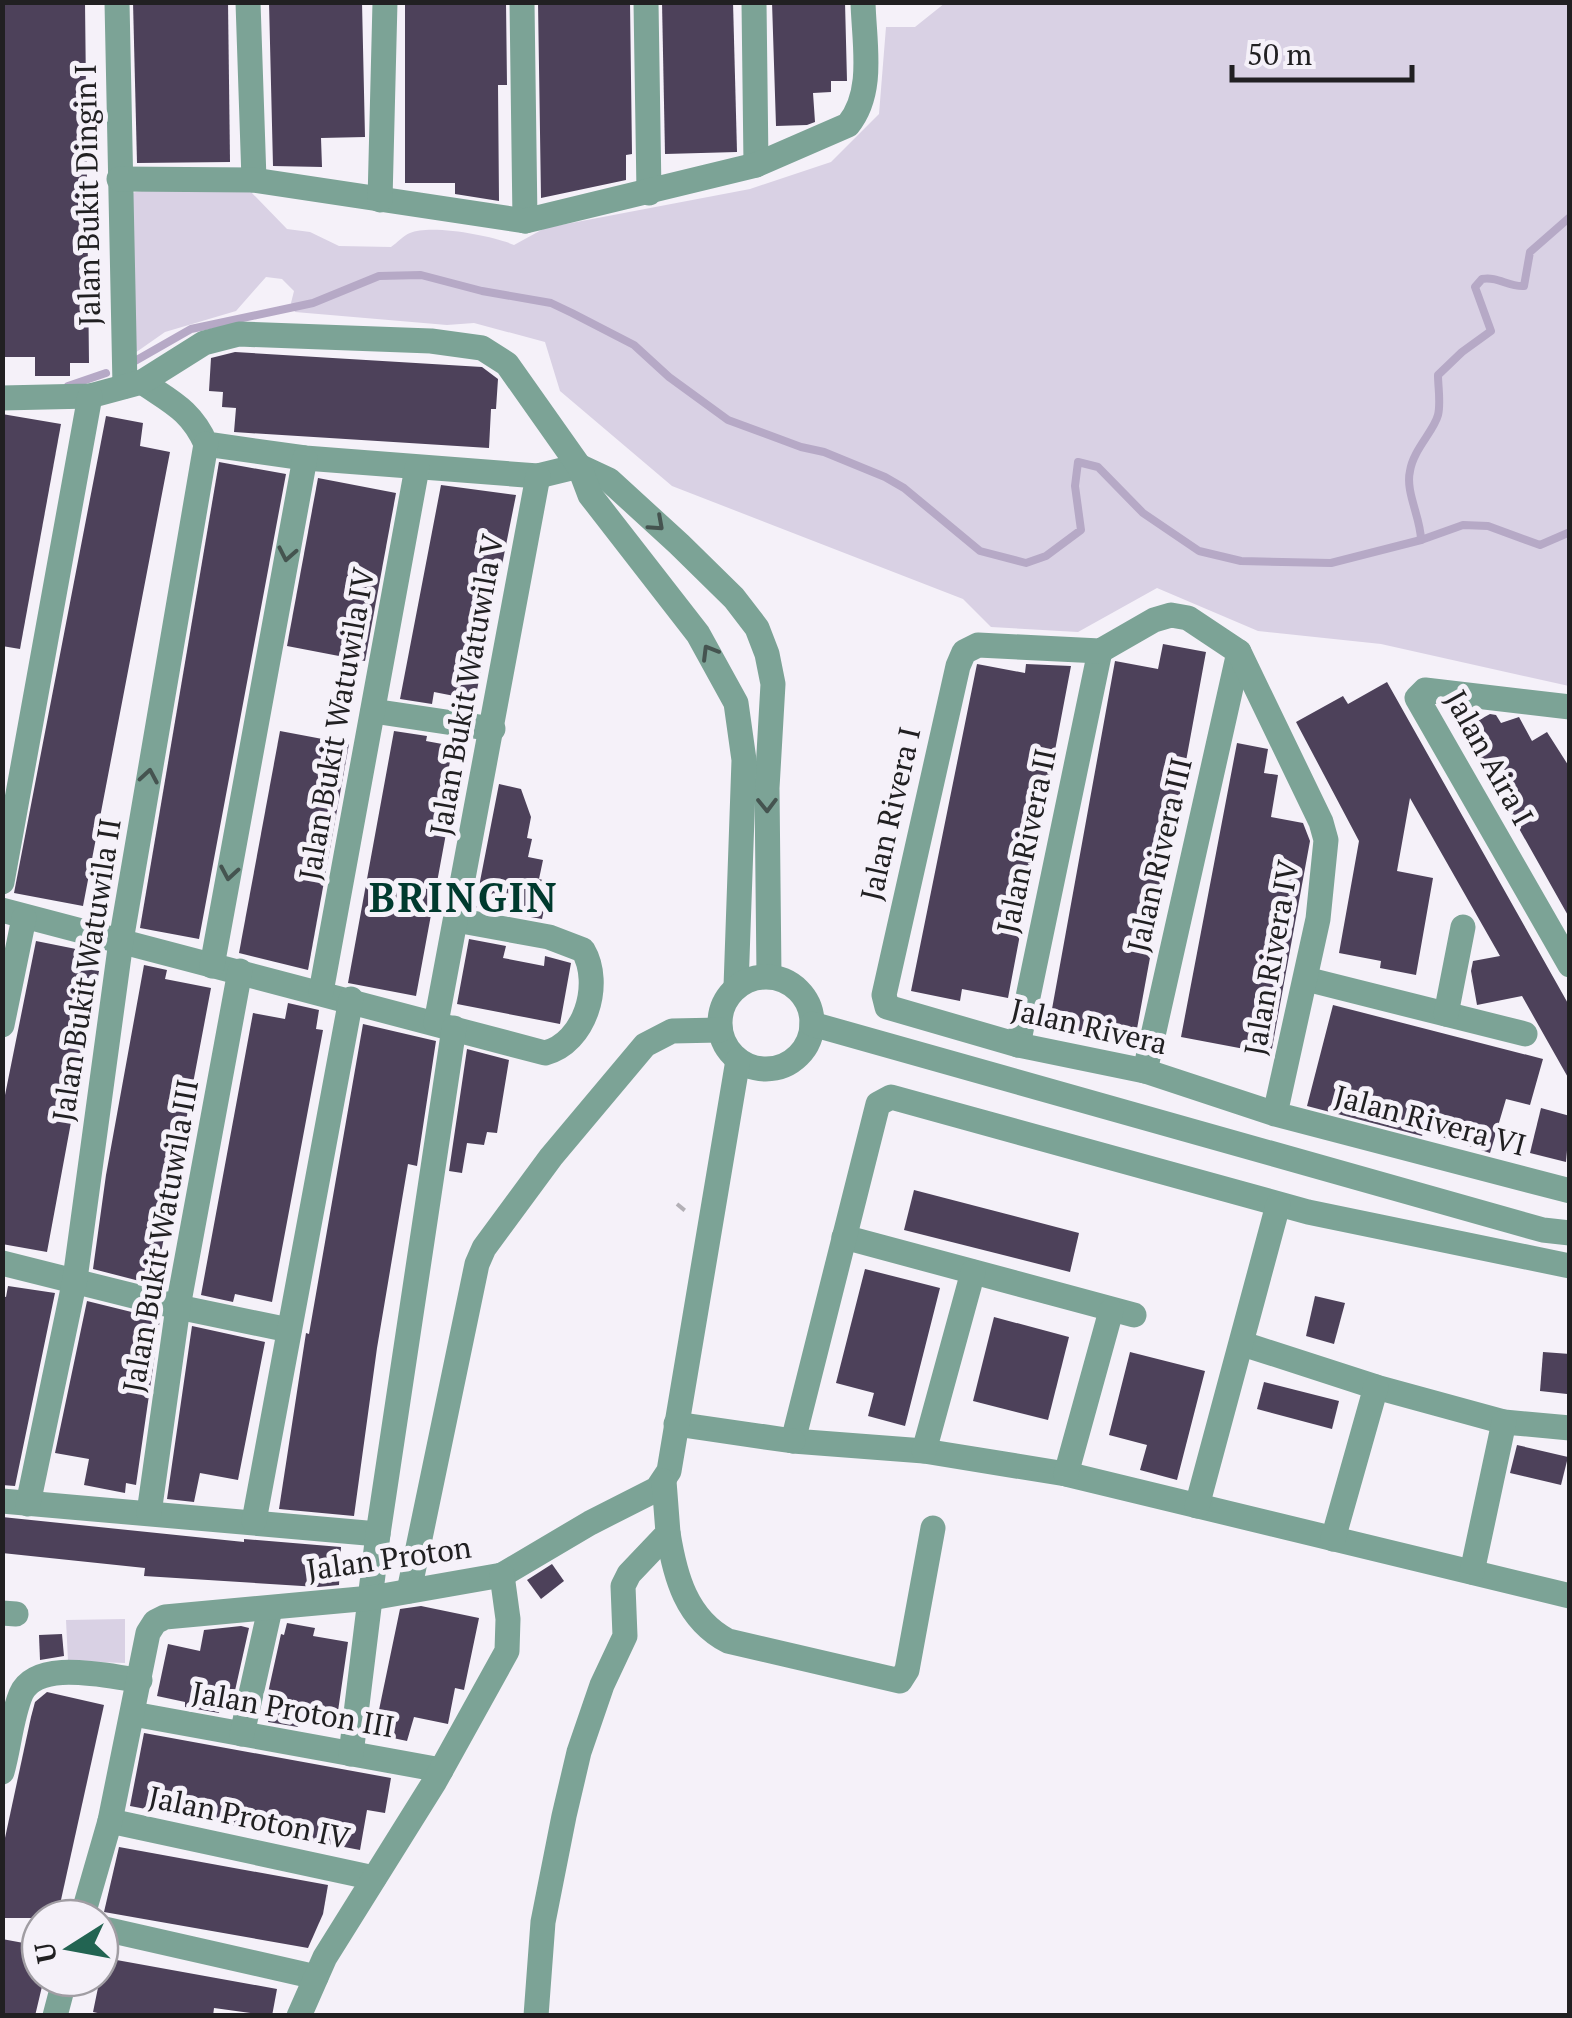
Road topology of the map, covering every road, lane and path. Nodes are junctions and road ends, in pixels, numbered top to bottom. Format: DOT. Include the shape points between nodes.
graph roads {
  1 [pos="117,2"];
  2 [pos="248,2"];
  3 [pos="385,2"];
  4 [pos="522,2"];
  5 [pos="646,2"];
  6 [pos="754,2"];
  7 [pos="863,2"];
  8 [pos="756,165"];
  9 [pos="118,179"];
  10 [pos="254,180"];
  11 [pos="648,192"];
  12 [pos="380,200"];
  13 [pos="525,221"];
  14 [pos="134,384"];
  15 [pos="90,396"];
  16 [pos="2,398"];
  17 [pos="206,444"];
  18 [pos="305,458"];
  19 [pos="579,466"];
  20 [pos="418,468"];
  21 [pos="538,476"];
  22 [pos="1100,651"];
  23 [pos="1239,652"];
  24 [pos="773,684"];
  25 [pos="736,704"];
  26 [pos="373,710"];
  27 [pos="1565,713"];
  28 [pos="493,729"];
  29 [pos="2,882"];
  30 [pos="13,914"];
  31 [pos="456,920"];
  32 [pos="1463,927"];
  33 [pos="121,941"];
  34 [pos="212,966"];
  35 [pos="1570,966"];
  36 [pos="240,971"];
  37 [pos="770,976"];
  38 [pos="1306,979"];
  39 [pos="736,987"];
  40 [pos="321,992"];
  41 [pos="351,1000"];
  42 [pos="887,1007"];
  43 [pos="1446,1014"];
  44 [pos="2,1024"];
  45 [pos="812,1024"];
  46 [pos="445,1025"];
  47 [pos="720,1030"];
  48 [pos="1525,1034"];
  49 [pos="1018,1045"];
  50 [pos="738,1060"];
  51 [pos="1145,1071"];
  52 [pos="1215,1094"];
  53 [pos="1274,1114"];
  54 [pos="1206,1136"];
  55 [pos="1570,1191"];
  56 [pos="1278,1204"];
  57 [pos="1570,1233"];
  58 [pos="844,1237"];
  59 [pos="2,1263"];
  60 [pos="1570,1266"];
  61 [pos="973,1272"];
  62 [pos="75,1279"];
  63 [pos="178,1307"];
  64 [pos="290,1330"];
  65 [pos="1243,1344"];
  66 [pos="1376,1387"];
  67 [pos="1504,1422"];
  68 [pos="676,1424"];
  69 [pos="1570,1428"];
  70 [pos="794,1441"];
  71 [pos="924,1451"];
  72 [pos="1066,1474"];
  73 [pos="664,1481"];
  74 [pos="15,1502"];
  75 [pos="1197,1506"];
  76 [pos="149,1513"];
  77 [pos="254,1522"];
  78 [pos="933,1528"];
  79 [pos="668,1533"];
  80 [pos="378,1534"];
  81 [pos="1333,1539"];
  82 [pos="1472,1572"];
  83 [pos="502,1575"];
  84 [pos="409,1592"];
  85 [pos="1570,1596"];
  86 [pos="371,1598"];
  87 [pos="270,1609"];
  88 [pos="140,1680"];
  89 [pos="133,1714"];
  90 [pos="242,1734"];
  91 [pos="351,1754"];
  92 [pos="441,1770"];
  93 [pos="2,1772"];
  94 [pos="110,1822"];
  95 [pos="374,1878"];
  96 [pos="88,1898"];
  97 [pos="120,1933"];
  98 [pos="316,1977"];
  99 [pos="299,2016"];
  100 [pos="536,2016"];
  1 -- 9 [label="street, Jalan Bukit Dingin I"];
  2 -- 10 [label="street"];
  3 -- 12 [label="street"];
  4 -- 13 [label="street"];
  5 -- 11 [label="street"];
  6 -- 8 [label="street"];
  7 -- 8 [label="street" via="865,95 858,112 848,125"];
  8 -- 11 [label="street"];
  9 -- 10 [label="street"];
  9 -- 14 [label="street, Jalan Bukit Dingin I"];
  10 -- 12 [label="street"];
  11 -- 13 [label="street"];
  12 -- 13 [label="street"];
  14 -- 15 [label="street"];
  14 -- 17 [label="street" via="190,415"];
  14 -- 19 [label="street" via="191,350 240,334 431,340 482,348 507,364"];
  15 -- 16 [label="street"];
  15 -- 29 [label="street"];
  17 -- 18 [label="street"];
  33 -- 17 [label="street, Jalan Bukit Watuwila II, one-way"];
  18 -- 20 [label="street"];
  18 -- 34 [label="street, one-way"];
  19 -- 21 [label="street"];
  19 -- 24 [label="street, one-way" via="609,480 734,598 756,628"];
  25 -- 19 [label="street, one-way" via="698,634 590,495"];
  20 -- 21 [label="street"];
  20 -- 26 [label="street, Jalan Bukit Watuwila IV"];
  21 -- 28 [label="street, Jalan Bukit Watuwila V"];
  22 -- 23 [label="street" via="1172,615 1188,618"];
  22 -- 42 [label="street, Jalan Rivera I" via="978,645 964,652 884,995"];
  22 -- 49 [label="street, Jalan Rivera II"];
  23 -- 38 [label="street, Jalan Rivera IV" via="1324,830"];
  23 -- 51 [label="street, Jalan Rivera III"];
  24 -- 25 [label="street"];
  24 -- 37 [label="street, one-way"];
  25 -- 39 [label="street" via="744,760"];
  26 -- 28 [label="street"];
  26 -- 40 [label="street, Jalan Bukit Watuwila IV"];
  27 -- 35 [label="street, Jalan Aira I" via="1419,693"];
  28 -- 31 [label="street, Jalan Bukit Watuwila V"];
  30 -- 33 [label="street"];
  30 -- 44 [label="street"];
  31 -- 46 [label="street, Jalan Bukit Watuwila V"];
  31 -- 46 [label="street" via="579,946 589,961 589,999 576,1034 545,1053"];
  32 -- 43 [label="street"];
  33 -- 34 [label="street"];
  33 -- 62 [label="street, Jalan Bukit Watuwila II"];
  34 -- 36 [label="street"];
  36 -- 40 [label="street"];
  36 -- 63 [label="street, Jalan Bukit Watuwila III"];
  37 -- 39 [label="street"];
  37 -- 45 [label="street" via="804,997"];
  38 -- 43 [label="street"];
  38 -- 53 [label="street, Jalan Rivera IV"];
  39 -- 47 [label="street" via="722,1006"];
  40 -- 41 [label="street"];
  41 -- 46 [label="street"];
  41 -- 64 [label="street"];
  42 -- 49 [label="street, Jalan Rivera"];
  43 -- 48 [label="street"];
  45 -- 50 [label="street" via="806,1046 790,1062 770,1069"];
  45 -- 54 [label="street"];
  46 -- 80 [label="street, Jalan Bukit Watuwila V"];
  47 -- 50 [label="street"];
  47 -- 84 [label="street" via="672,1032 645,1045 484,1248"];
  49 -- 51 [label="street, Jalan Rivera"];
  50 -- 68 [label="street" via="713,1132"];
  51 -- 52 [label="street, Jalan Rivera"];
  52 -- 53 [label="street, Jalan Rivera"];
  52 -- 54 [label="street"];
  53 -- 55 [label="street, Jalan Rivera VI"];
  54 -- 57 [label="street"];
  56 -- 58 [label="street" via="891,1096 878,1104"];
  56 -- 60 [label="street"];
  56 -- 65 [label="street"];
  58 -- 61 [label="street"];
  58 -- 70 [label="street"];
  59 -- 62 [label="street"];
  61 -- 71 [label="street"];
  61 -- 72 [label="street" via="1122,1313"];
  62 -- 63 [label="street"];
  62 -- 74 [label="street, Jalan Bukit Watuwila II"];
  63 -- 64 [label="street"];
  63 -- 76 [label="street, Jalan Bukit Watuwila III"];
  64 -- 77 [label="street"];
  65 -- 66 [label="street"];
  65 -- 75 [label="street"];
  66 -- 67 [label="street"];
  66 -- 81 [label="street"];
  67 -- 69 [label="street"];
  67 -- 82 [label="street"];
  68 -- 70 [label="street"];
  68 -- 73 [label="street"];
  70 -- 71 [label="street"];
  71 -- 72 [label="street"];
  72 -- 75 [label="street"];
  73 -- 79 [label="street"];
  73 -- 83 [label="street"];
  74 -- 76 [label="street"];
  75 -- 81 [label="street"];
  76 -- 77 [label="street"];
  77 -- 80 [label="street"];
  78 -- 79 [label="street" via="908,1670 900,1681 713,1633 675,1576"];
  79 -- 100 [label="street" via="624,1586 625,1636 578,1752 542,1922"];
  80 -- 86 [label="street, Jalan Bukit Watuwila V"];
  81 -- 82 [label="street"];
  82 -- 85 [label="street"];
  83 -- 84 [label="street, Jalan Proton"];
  83 -- 92 [label="street, Jalan Proton" via="507,1651"];
  84 -- 86 [label="street, Jalan Proton"];
  86 -- 87 [label="street, Jalan Proton"];
  86 -- 91 [label="street, Jalan Bukit Watuwila V"];
  87 -- 88 [label="street, Jalan Proton" via="155,1622"];
  87 -- 90 [label="street"];
  88 -- 89 [label="street, Jalan Proton"];
  88 -- 93 [label="street" via="49,1672 34,1678 22,1692"];
  89 -- 90 [label="street, Jalan Proton III"];
  89 -- 94 [label="street, Jalan Proton"];
  90 -- 91 [label="street, Jalan Proton III"];
  91 -- 92 [label="street, Jalan Proton III"];
  92 -- 95 [label="street, Jalan Proton"];
  94 -- 95 [label="street, Jalan Proton IV"];
  94 -- 96 [label="street, Jalan Proton"];
  95 -- 98 [label="street, Jalan Proton"];
  97 -- 98 [label="street"];
  98 -- 99 [label="street, Jalan Proton"];
}
